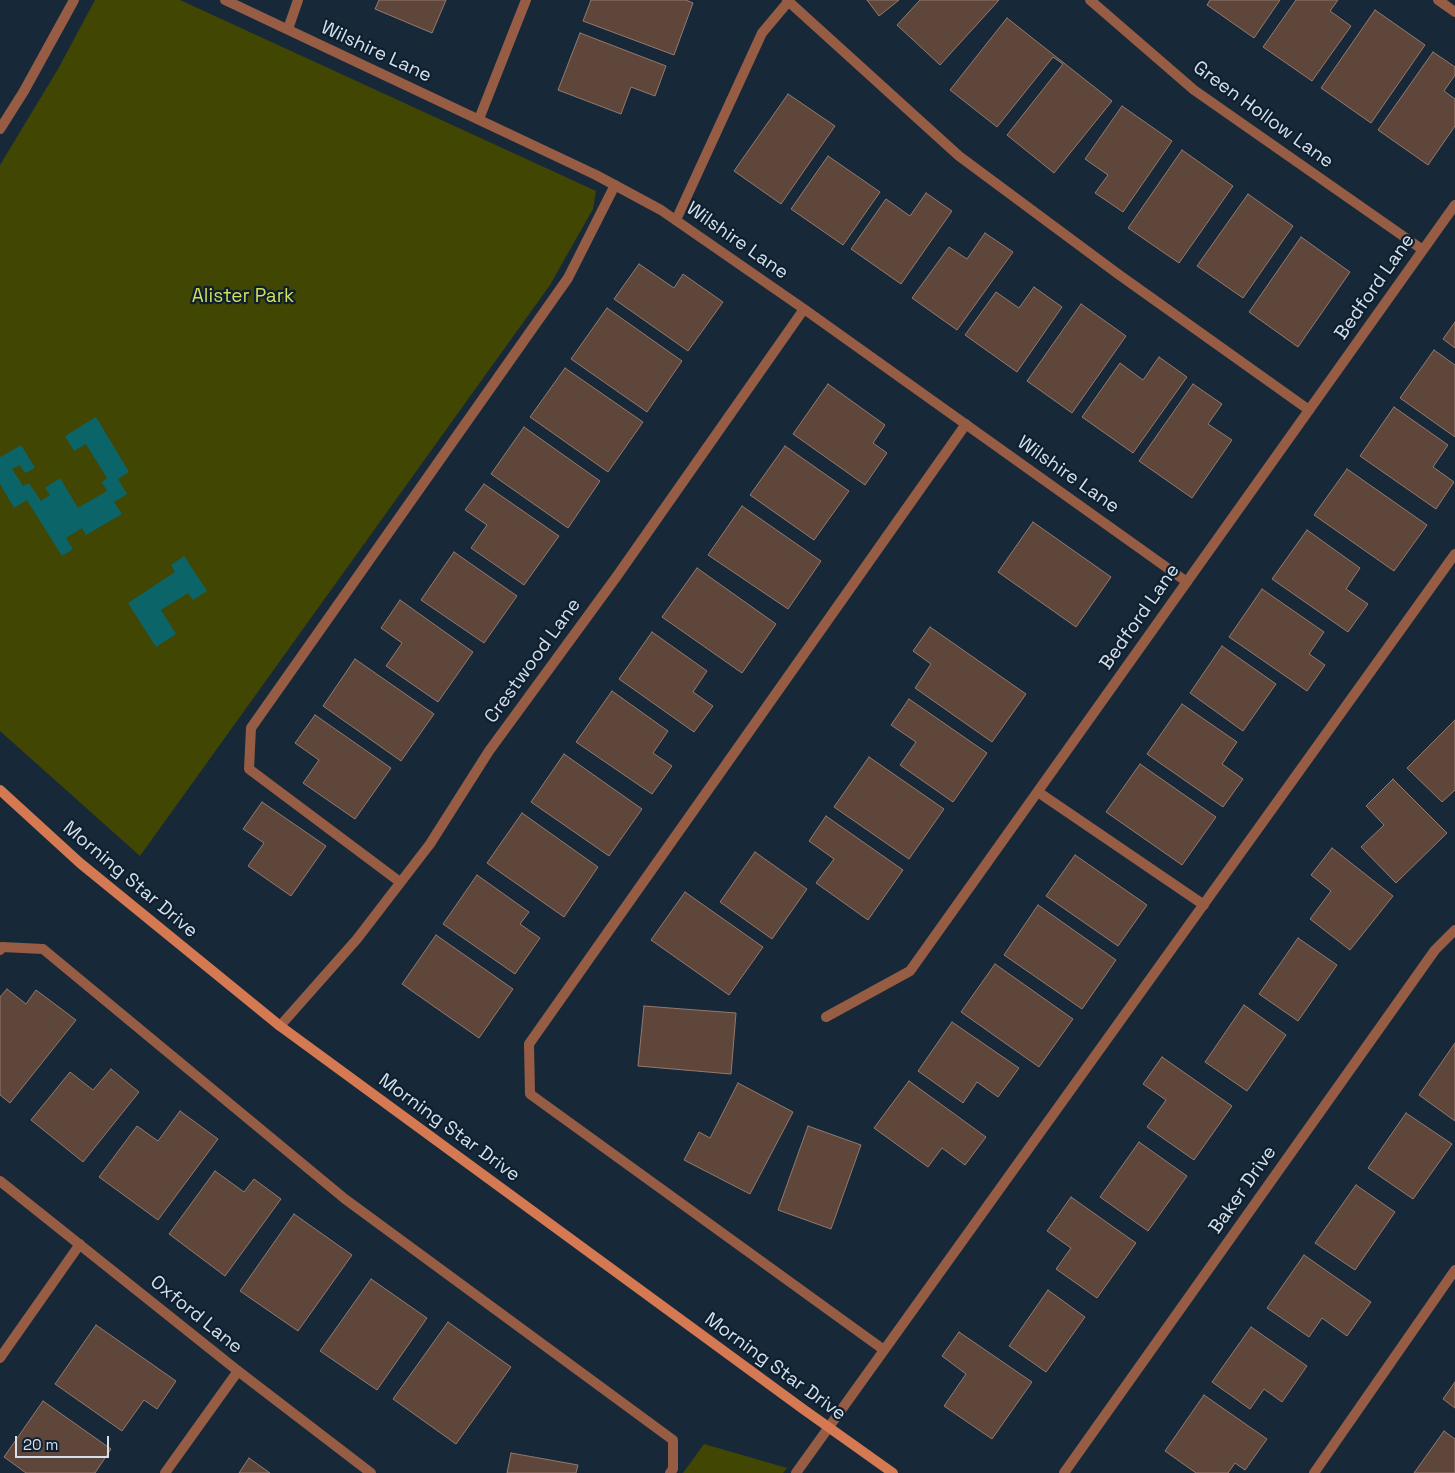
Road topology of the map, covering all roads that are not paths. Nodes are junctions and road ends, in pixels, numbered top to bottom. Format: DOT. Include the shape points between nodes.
graph roads {
  1 [pos="74,0"];
  2 [pos="225,0"];
  3 [pos="298,0"];
  4 [pos="526,0"];
  5 [pos="1090,0"];
  6 [pos="1438,0"];
  7 [pos="787,1"];
  8 [pos="1455,12"];
  9 [pos="288,29"];
  10 [pos="479,119"];
  11 [pos="0,128"];
  12 [pos="616,185"];
  13 [pos="1455,205"];
  14 [pos="676,220"];
  15 [pos="1423,250"];
  16 [pos="804,308"];
  17 [pos="1309,410"];
  18 [pos="966,424"];
  19 [pos="1455,554"];
  20 [pos="1187,582"];
  21 [pos="0,790"];
  22 [pos="1038,792"];
  23 [pos="400,882"];
  24 [pos="1204,905"];
  25 [pos="1455,930"];
  26 [pos="0,950"];
  27 [pos="826,1017"];
  28 [pos="280,1026"];
  29 [pos="0,1181"];
  30 [pos="80,1244"];
  31 [pos="1455,1270"];
  32 [pos="884,1350"];
  33 [pos="0,1358"];
  34 [pos="238,1371"];
  35 [pos="829,1427"];
  36 [pos="165,1473"];
  37 [pos="371,1473"];
  38 [pos="670,1473"];
  39 [pos="796,1473"];
  40 [pos="893,1473"];
  41 [pos="1064,1473"];
  42 [pos="1314,1473"];
  1 -- 11 [label="street" via="24,92"];
  2 -- 9 [label="street, Wilshire Lane"];
  3 -- 9 [label="street"];
  4 -- 10 [label="street"];
  5 -- 15 [label="street, Green Hollow Lane" via="1194,90"];
  6 -- 8 [label="street"];
  7 -- 14 [label="street" via="762,33"];
  7 -- 17 [label="street" via="959,156"];
  9 -- 10 [label="street, Wilshire Lane"];
  10 -- 12 [label="street, Wilshire Lane"];
  12 -- 14 [label="street, Wilshire Lane"];
  12 -- 23 [label="street" via="568,278 251,728 249,769"];
  13 -- 15 [label="street, Bedford Lane"];
  14 -- 16 [label="street, Wilshire Lane"];
  15 -- 17 [label="street, Bedford Lane"];
  16 -- 18 [label="street, Wilshire Lane"];
  16 -- 23 [label="street, Crestwood Lane" via="617,576 488,751 430,844"];
  17 -- 20 [label="street, Bedford Lane"];
  18 -- 20 [label="street, Wilshire Lane"];
  18 -- 32 [label="street" via="529,1044 530,1094"];
  19 -- 24 [label="street"];
  20 -- 22 [label="street, Bedford Lane"];
  21 -- 28 [label="street, Morning Star Drive" via="80,863"];
  22 -- 24 [label="street"];
  22 -- 27 [label="street, Bedford Lane" via="910,971"];
  23 -- 28 [label="street, Crestwood Lane" via="357,939"];
  24 -- 32 [label="street"];
  25 -- 41 [label="street, Baker Drive" via="1435,950"];
  26 -- 38 [label="street" via="43,949 345,1199 673,1440 673,1469"];
  28 -- 35 [label="street, Morning Star Drive"];
  29 -- 30 [label="street, Oxford Lane"];
  30 -- 33 [label="street"];
  30 -- 34 [label="street, Oxford Lane"];
  31 -- 42 [label="street"];
  32 -- 35 [label="street"];
  34 -- 36 [label="street"];
  34 -- 37 [label="street, Oxford Lane"];
  35 -- 39 [label="street"];
  35 -- 40 [label="street, Morning Star Drive"];
}
